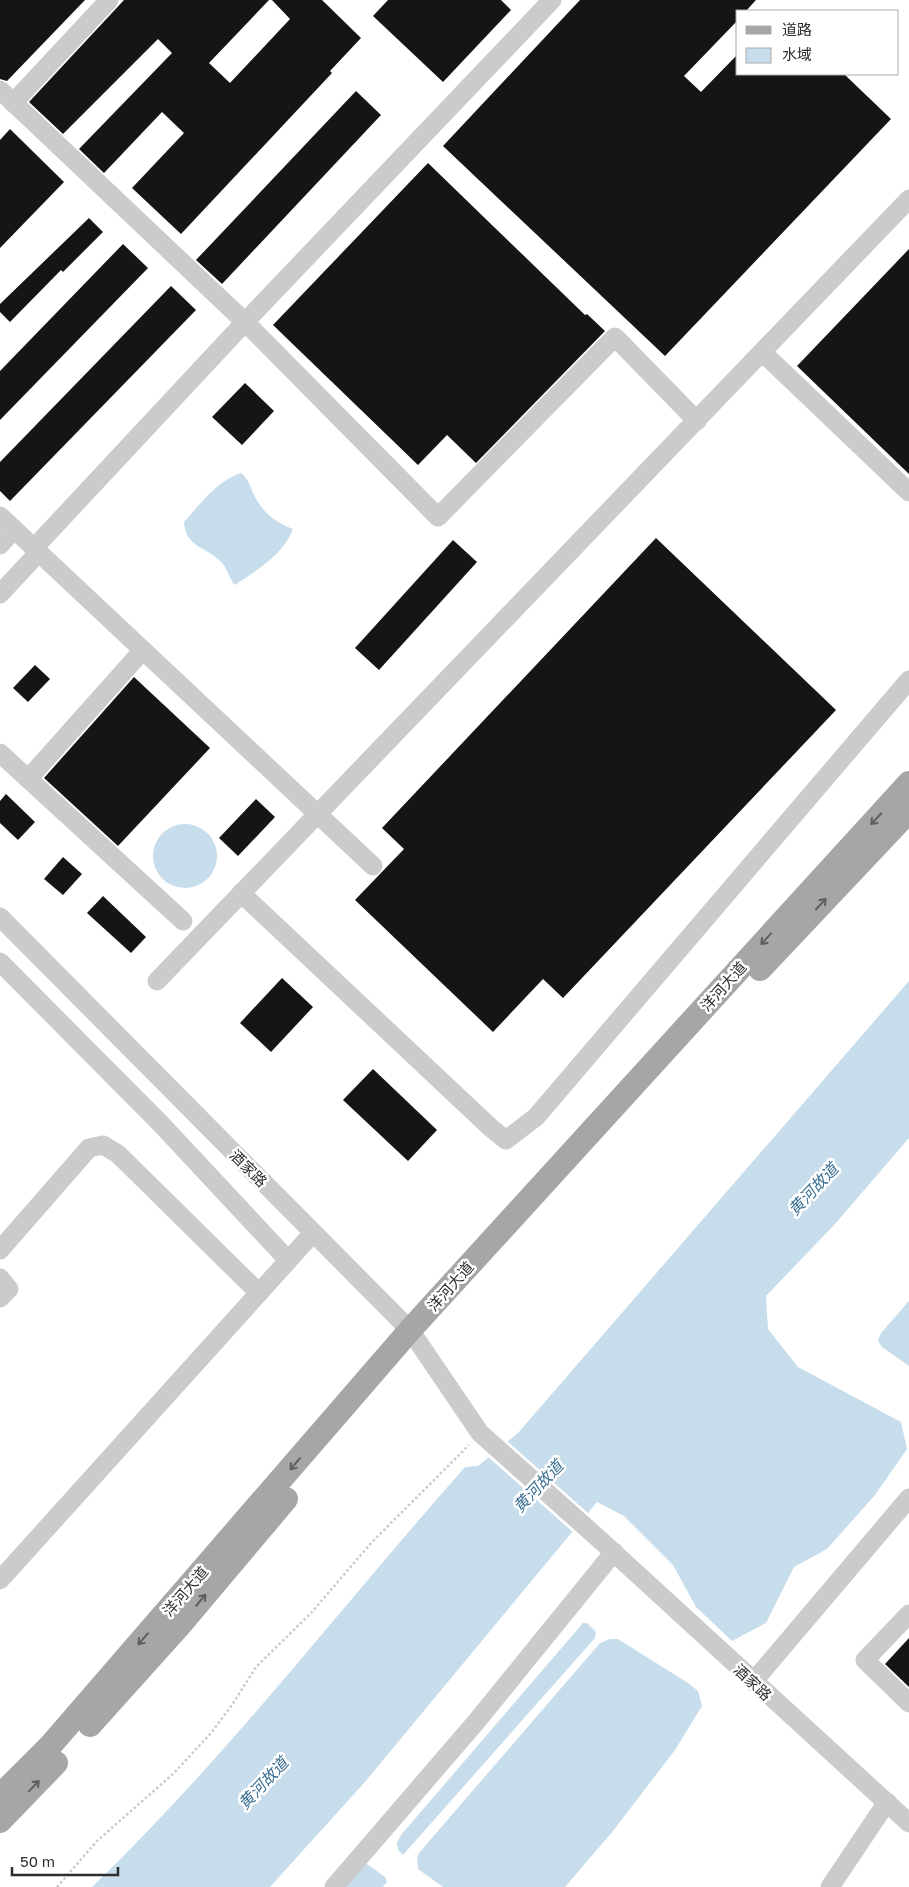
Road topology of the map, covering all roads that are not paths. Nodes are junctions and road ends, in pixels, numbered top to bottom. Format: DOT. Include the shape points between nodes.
graph roads {
  1 [pos="110,0"];
  2 [pos="552,0"];
  3 [pos="7,96"];
  4 [pos="909,199"];
  5 [pos="245,322"];
  6 [pos="762,352"];
  7 [pos="697,421"];
  8 [pos="909,492"];
  9 [pos="0,516"];
  10 [pos="14,529"];
  11 [pos="0,545"];
  12 [pos="36,550"];
  13 [pos="0,594"];
  14 [pos="144,650"];
  15 [pos="909,680"];
  16 [pos="0,753"];
  17 [pos="28,779"];
  18 [pos="909,783"];
  19 [pos="909,811"];
  20 [pos="319,814"];
  21 [pos="373,866"];
  22 [pos="242,893"];
  23 [pos="0,917"];
  24 [pos="183,921"];
  25 [pos="4,972"];
  26 [pos="157,981"];
  27 [pos="313,1232"];
  28 [pos="0,1250"];
  29 [pos="288,1260"];
  30 [pos="0,1278"];
  31 [pos="259,1293"];
  32 [pos="0,1298"];
  33 [pos="414,1336"];
  34 [pos="909,1498"];
  35 [pos="614,1552"];
  36 [pos="0,1580"];
  37 [pos="909,1614"];
  38 [pos="753,1682"];
  39 [pos="909,1702"];
  40 [pos="0,1796"];
  41 [pos="887,1802"];
  42 [pos="0,1821"];
  43 [pos="909,1823"];
  44 [pos="334,1887"];
  45 [pos="830,1887"];
  1 -- 3 [label="street"];
  2 -- 5 [label="street"];
  3 -- 5 [label="street"];
  4 -- 6 [label="street"];
  5 -- 7 [label="street" via="438,517 615,337"];
  5 -- 12 [label="street"];
  6 -- 7 [label="street"];
  6 -- 8 [label="street"];
  7 -- 20 [label="street"];
  9 -- 10 [label="street"];
  10 -- 11 [label="street"];
  10 -- 12 [label="street"];
  12 -- 13 [label="street"];
  12 -- 14 [label="street"];
  14 -- 17 [label="street"];
  14 -- 20 [label="street"];
  15 -- 22 [label="street" via="536,1117 506,1140"];
  16 -- 17 [label="street"];
  17 -- 24 [label="street"];
  18 -- 33 [label="main road, 洋河大道, one-way"];
  33 -- 19 [label="main road, 洋河大道, one-way"];
  20 -- 21 [label="street"];
  20 -- 22 [label="street"];
  22 -- 26 [label="street"];
  23 -- 27 [label="street, 酒家路"];
  25 -- 29 [label="street" via="160,1123"];
  27 -- 29 [label="street"];
  27 -- 33 [label="street, 酒家路"];
  28 -- 31 [label="street" via="89,1148 103,1145 118,1154"];
  29 -- 31 [label="street"];
  30 -- 32 [label="street" via="10,1289"];
  31 -- 36 [label="street"];
  33 -- 35 [label="street, 酒家路" via="480,1434"];
  33 -- 40 [label="main road, 洋河大道, one-way" via="50,1746"];
  42 -- 33 [label="main road, 洋河大道, one-way" via="179,1626"];
  34 -- 38 [label="street"];
  35 -- 38 [label="street, 酒家路"];
  35 -- 44 [label="street" via="476,1722"];
  37 -- 39 [label="street" via="865,1660"];
  38 -- 41 [label="street, 酒家路"];
  41 -- 43 [label="street, 酒家路"];
  41 -- 45 [label="street"];
}
